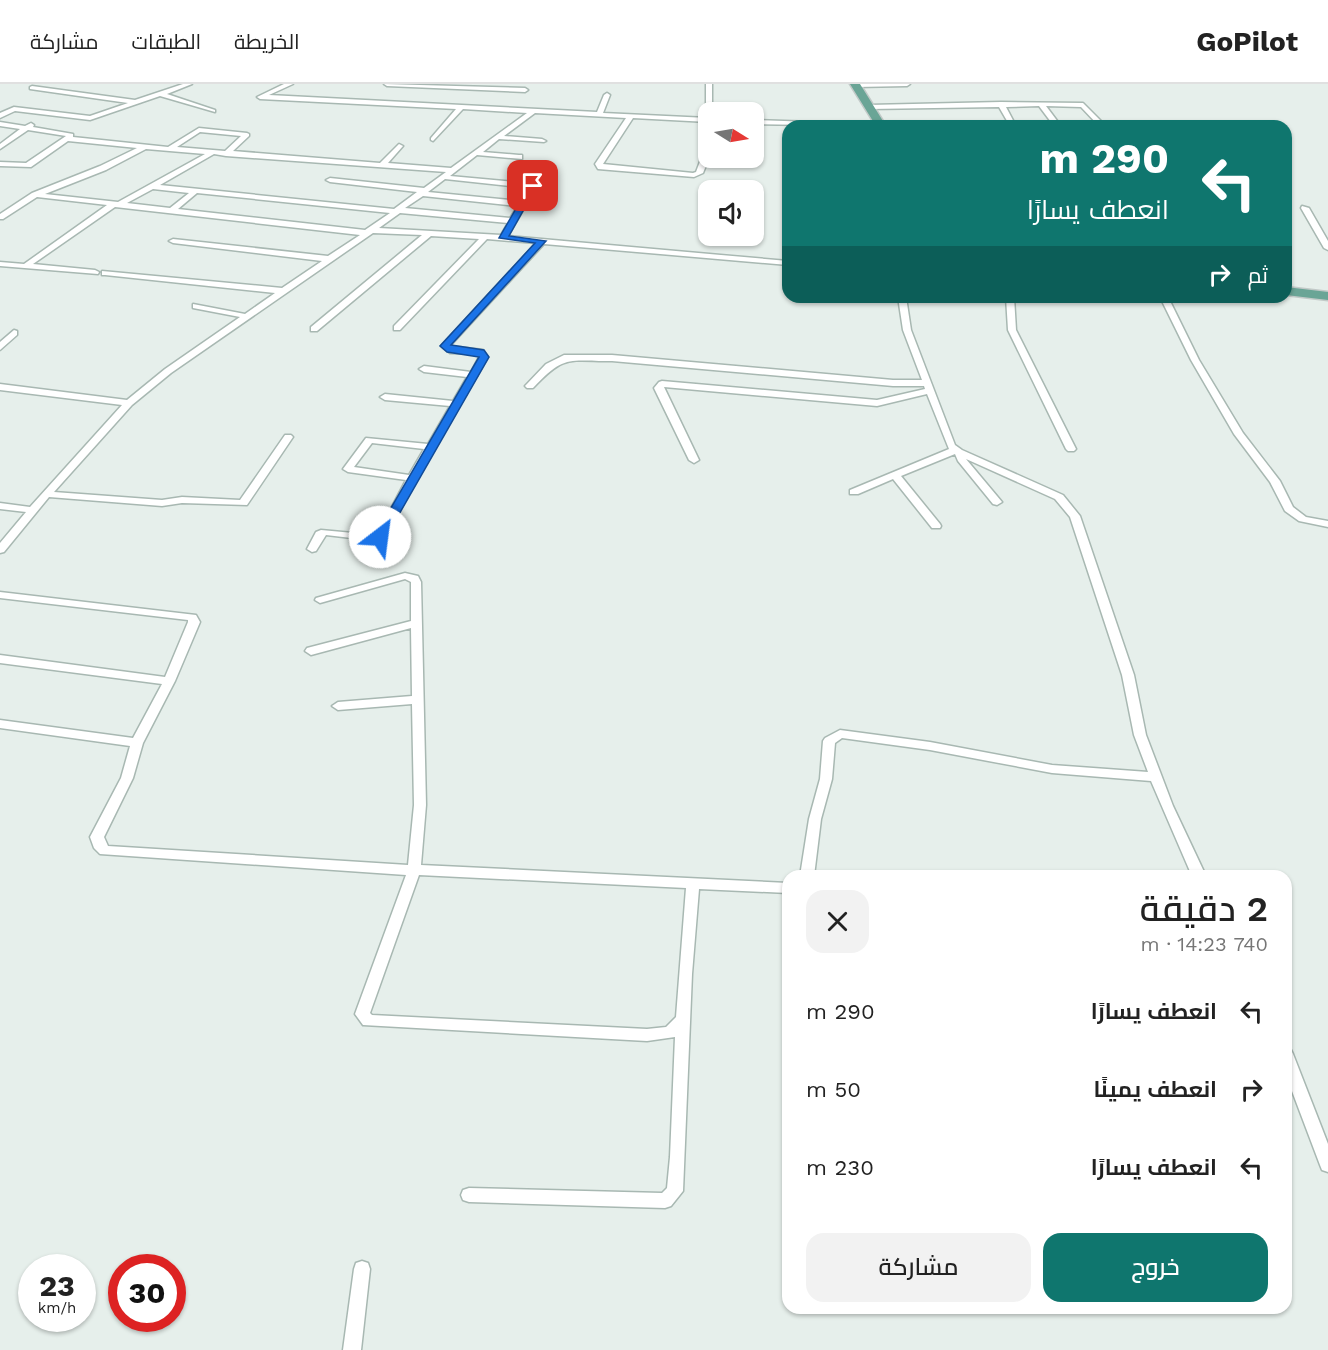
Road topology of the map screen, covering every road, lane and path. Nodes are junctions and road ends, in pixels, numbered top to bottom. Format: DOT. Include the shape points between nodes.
graph roads {
  1 [pos="189,84"];
  2 [pos="387,84"];
  3 [pos="709,84"];
  4 [pos="907,84"];
  5 [pos="284,85"];
  6 [pos="856,85"];
  7 [pos="32,88"];
  8 [pos="161,94"];
  9 [pos="607,95"];
  10 [pos="520,97"];
  11 [pos="134,102"];
  12 [pos="708,102"];
  13 [pos="1001,104"];
  14 [pos="1041,104"];
  15 [pos="461,107"];
  16 [pos="869,107"];
  17 [pos="213,111"];
  18 [pos="532,112"];
  19 [pos="49,114"];
  20 [pos="0,116"];
  21 [pos="599,116"];
  22 [pos="630,117"];
  23 [pos="698,120"];
  24 [pos="877,120"];
  25 [pos="1010,120"];
  26 [pos="1053,120"];
  27 [pos="1097,120"];
  28 [pos="764,122"];
  29 [pos="782,123"];
  30 [pos="0,124"];
  31 [pos="27,128"];
  32 [pos="497,137"];
  33 [pos="433,139"];
  34 [pos="67,140"];
  35 [pos="542,141"];
  36 [pos="399,146"];
  37 [pos="0,147"];
  38 [pos="145,147"];
  39 [pos="169,149"];
  40 [pos="211,153"];
  41 [pos="475,153"];
  42 [pos="226,154"];
  43 [pos="519,157"];
  44 [pos="0,164"];
  45 [pos="382,165"];
  46 [pos="701,168"];
  47 [pos="451,170"];
  48 [pos="442,177"];
  49 [pos="330,180"];
  50 [pos="150,186"];
  51 [pos="195,191"];
  52 [pos="421,192"];
  53 [pos="35,195"];
  54 [pos="116,204"];
  55 [pos="523,204"];
  56 [pos="1305,208"];
  57 [pos="171,211"];
  58 [pos="396,211"];
  59 [pos="0,217"];
  60 [pos="513,221"];
  61 [pos="369,232"];
  62 [pos="430,233"];
  63 [pos="485,237"];
  64 [pos="503,238"];
  65 [pos="542,241"];
  66 [pos="173,242"];
  67 [pos="1328,248"];
  68 [pos="329,260"];
  69 [pos="782,261"];
  70 [pos="0,264"];
  71 [pos="24,267"];
  72 [pos="95,272"];
  73 [pos="105,273"];
  74 [pos="283,291"];
  75 [pos="1292,292"];
  76 [pos="1328,296"];
  77 [pos="903,303"];
  78 [pos="1010,303"];
  79 [pos="1167,303"];
  80 [pos="196,306"];
  81 [pos="245,316"];
  82 [pos="397,327"];
  83 [pos="314,328"];
  84 [pos="14,333"];
  85 [pos="0,346"];
  86 [pos="424,369"];
  87 [pos="472,375"];
  88 [pos="530,386"];
  89 [pos="0,387"];
  90 [pos="929,387"];
  91 [pos="385,397"];
  92 [pos="129,403"];
  93 [pos="455,404"];
  94 [pos="288,437"];
  95 [pos="431,447"];
  96 [pos="1071,449"];
  97 [pos="957,451"];
  98 [pos="694,460"];
  99 [pos="895,475"];
  100 [pos="412,478"];
  101 [pos="854,492"];
  102 [pos="46,494"];
  103 [pos="997,502"];
  104 [pos="0,506"];
  105 [pos="33,510"];
  106 [pos="1328,524"];
  107 [pos="936,526"];
  108 [pos="312,549"];
  109 [pos="0,550"];
  110 [pos="0,596"];
  111 [pos="320,600"];
  112 [pos="418,623"];
  113 [pos="311,651"];
  114 [pos="0,659"];
  115 [pos="169,681"];
  116 [pos="419,699"];
  117 [pos="338,706"];
  118 [pos="0,724"];
  119 [pos="136,743"];
  120 [pos="1157,777"];
  121 [pos="414,870"];
  122 [pos="808,870"];
  123 [pos="1196,870"];
  124 [pos="693,882"];
  125 [pos="782,888"];
  126 [pos="684,1019"];
  127 [pos="1292,1084"];
  128 [pos="1328,1165"];
  129 [pos="469,1195"];
  130 [pos="362,1269"];
  131 [pos="351,1350"];
  1 -- 8 [label="street"];
  2 -- 10 [label="street"];
  3 -- 12 [label="street"];
  4 -- 6 [label="street"];
  5 -- 15 [label="street" via="260,97"];
  6 -- 16 [label="main road"];
  7 -- 11 [label="street"];
  8 -- 11 [label="street"];
  8 -- 17 [label="street"];
  9 -- 21 [label="street"];
  10 -- 15 [label="street"];
  10 -- 18 [label="street"];
  11 -- 19 [label="street" via="87,118"];
  13 -- 14 [label="street"];
  13 -- 16 [label="street"];
  13 -- 25 [label="street"];
  14 -- 26 [label="street"];
  14 -- 27 [label="street" via="1083,105"];
  15 -- 33 [label="street"];
  16 -- 24 [label="main road"];
  18 -- 21 [label="street"];
  18 -- 32 [label="street"];
  19 -- 20 [label="street" via="14,109"];
  19 -- 31 [label="street"];
  21 -- 22 [label="street"];
  22 -- 23 [label="street"];
  22 -- 46 [label="street" via="599,164 601,167 694,175"];
  28 -- 29 [label="street"];
  30 -- 31 [label="street"];
  31 -- 34 [label="street" via="71,135"];
  31 -- 37 [label="street"];
  32 -- 35 [label="street"];
  32 -- 41 [label="street"];
  34 -- 38 [label="street"];
  34 -- 44 [label="street" via="28,165"];
  36 -- 45 [label="street"];
  38 -- 39 [label="street"];
  38 -- 53 [label="street"];
  39 -- 40 [label="street"];
  39 -- 42 [label="street" via="199,129 247,135"];
  40 -- 42 [label="street"];
  40 -- 50 [label="street"];
  41 -- 43 [label="street"];
  41 -- 47 [label="street"];
  42 -- 45 [label="street"];
  45 -- 47 [label="street"];
  47 -- 48 [label="street"];
  48 -- 52 [label="street"];
  48 -- 55 [label="street" via="533,186"];
  49 -- 52 [label="street"];
  50 -- 51 [label="street"];
  50 -- 54 [label="street"];
  51 -- 57 [label="street"];
  51 -- 58 [label="street"];
  52 -- 55 [label="street"];
  52 -- 58 [label="street"];
  53 -- 54 [label="street"];
  53 -- 59 [label="street"];
  54 -- 57 [label="street"];
  54 -- 71 [label="street"];
  55 -- 60 [label="street"];
  56 -- 67 [label="street"];
  57 -- 61 [label="street"];
  58 -- 60 [label="street"];
  58 -- 61 [label="street"];
  60 -- 64 [label="street"];
  61 -- 62 [label="street"];
  61 -- 68 [label="street"];
  62 -- 63 [label="street"];
  62 -- 83 [label="street"];
  63 -- 64 [label="street"];
  63 -- 82 [label="street"];
  64 -- 65 [label="street"];
  65 -- 69 [label="street"];
  65 -- 87 [label="street" via="445,346 450,350 483,353"];
  66 -- 68 [label="street"];
  68 -- 74 [label="street"];
  70 -- 71 [label="street"];
  71 -- 72 [label="street"];
  73 -- 74 [label="street"];
  74 -- 81 [label="street"];
  75 -- 76 [label="main road"];
  77 -- 90 [label="street" via="907,330"];
  78 -- 96 [label="street" via="1012,330"];
  79 -- 106 [label="street" via="1195,360 1239,434 1275,481 1289,509 1303,519"];
  80 -- 81 [label="street"];
  81 -- 92 [label="street"];
  84 -- 85 [label="street"];
  86 -- 87 [label="street"];
  87 -- 93 [label="street"];
  88 -- 90 [label="street" via="549,366 564,358 612,358"];
  89 -- 92 [label="street"];
  90 -- 97 [label="street"];
  90 -- 98 [label="street" via="877,403 662,384 659,388"];
  91 -- 93 [label="street"];
  92 -- 102 [label="street"];
  93 -- 95 [label="street"];
  94 -- 102 [label="street" via="243,503 162,503"];
  95 -- 100 [label="street"];
  95 -- 100 [label="street" via="369,440 348,469"];
  97 -- 99 [label="street"];
  97 -- 103 [label="street"];
  97 -- 120 [label="street" via="1045,489 1069,507 1128,675 1140,735"];
  99 -- 101 [label="street"];
  99 -- 107 [label="street"];
  100 -- 108 [label="street" via="380,537 325,532"];
  102 -- 105 [label="street"];
  104 -- 105 [label="street"];
  105 -- 109 [label="street"];
  110 -- 115 [label="street" via="192,617 194,622"];
  111 -- 112 [label="street" via="411,577 416,582"];
  112 -- 113 [label="street"];
  112 -- 116 [label="street"];
  114 -- 115 [label="street"];
  115 -- 119 [label="street"];
  116 -- 117 [label="street"];
  116 -- 121 [label="street" via="420,805"];
  118 -- 119 [label="street"];
  119 -- 121 [label="street" via="127,778 97,837 105,851"];
  120 -- 122 [label="street" via="1052,769 840,734 829,741 826,779"];
  120 -- 123 [label="street"];
  121 -- 124 [label="street"];
  121 -- 126 [label="street" via="372,980 362,1014 368,1021 647,1035 675,1030"];
  124 -- 125 [label="street"];
  124 -- 126 [label="street"];
  126 -- 129 [label="street" via="678,1157 671,1197 665,1201"];
  127 -- 128 [label="street"];
  130 -- 131 [label="street"];
}
